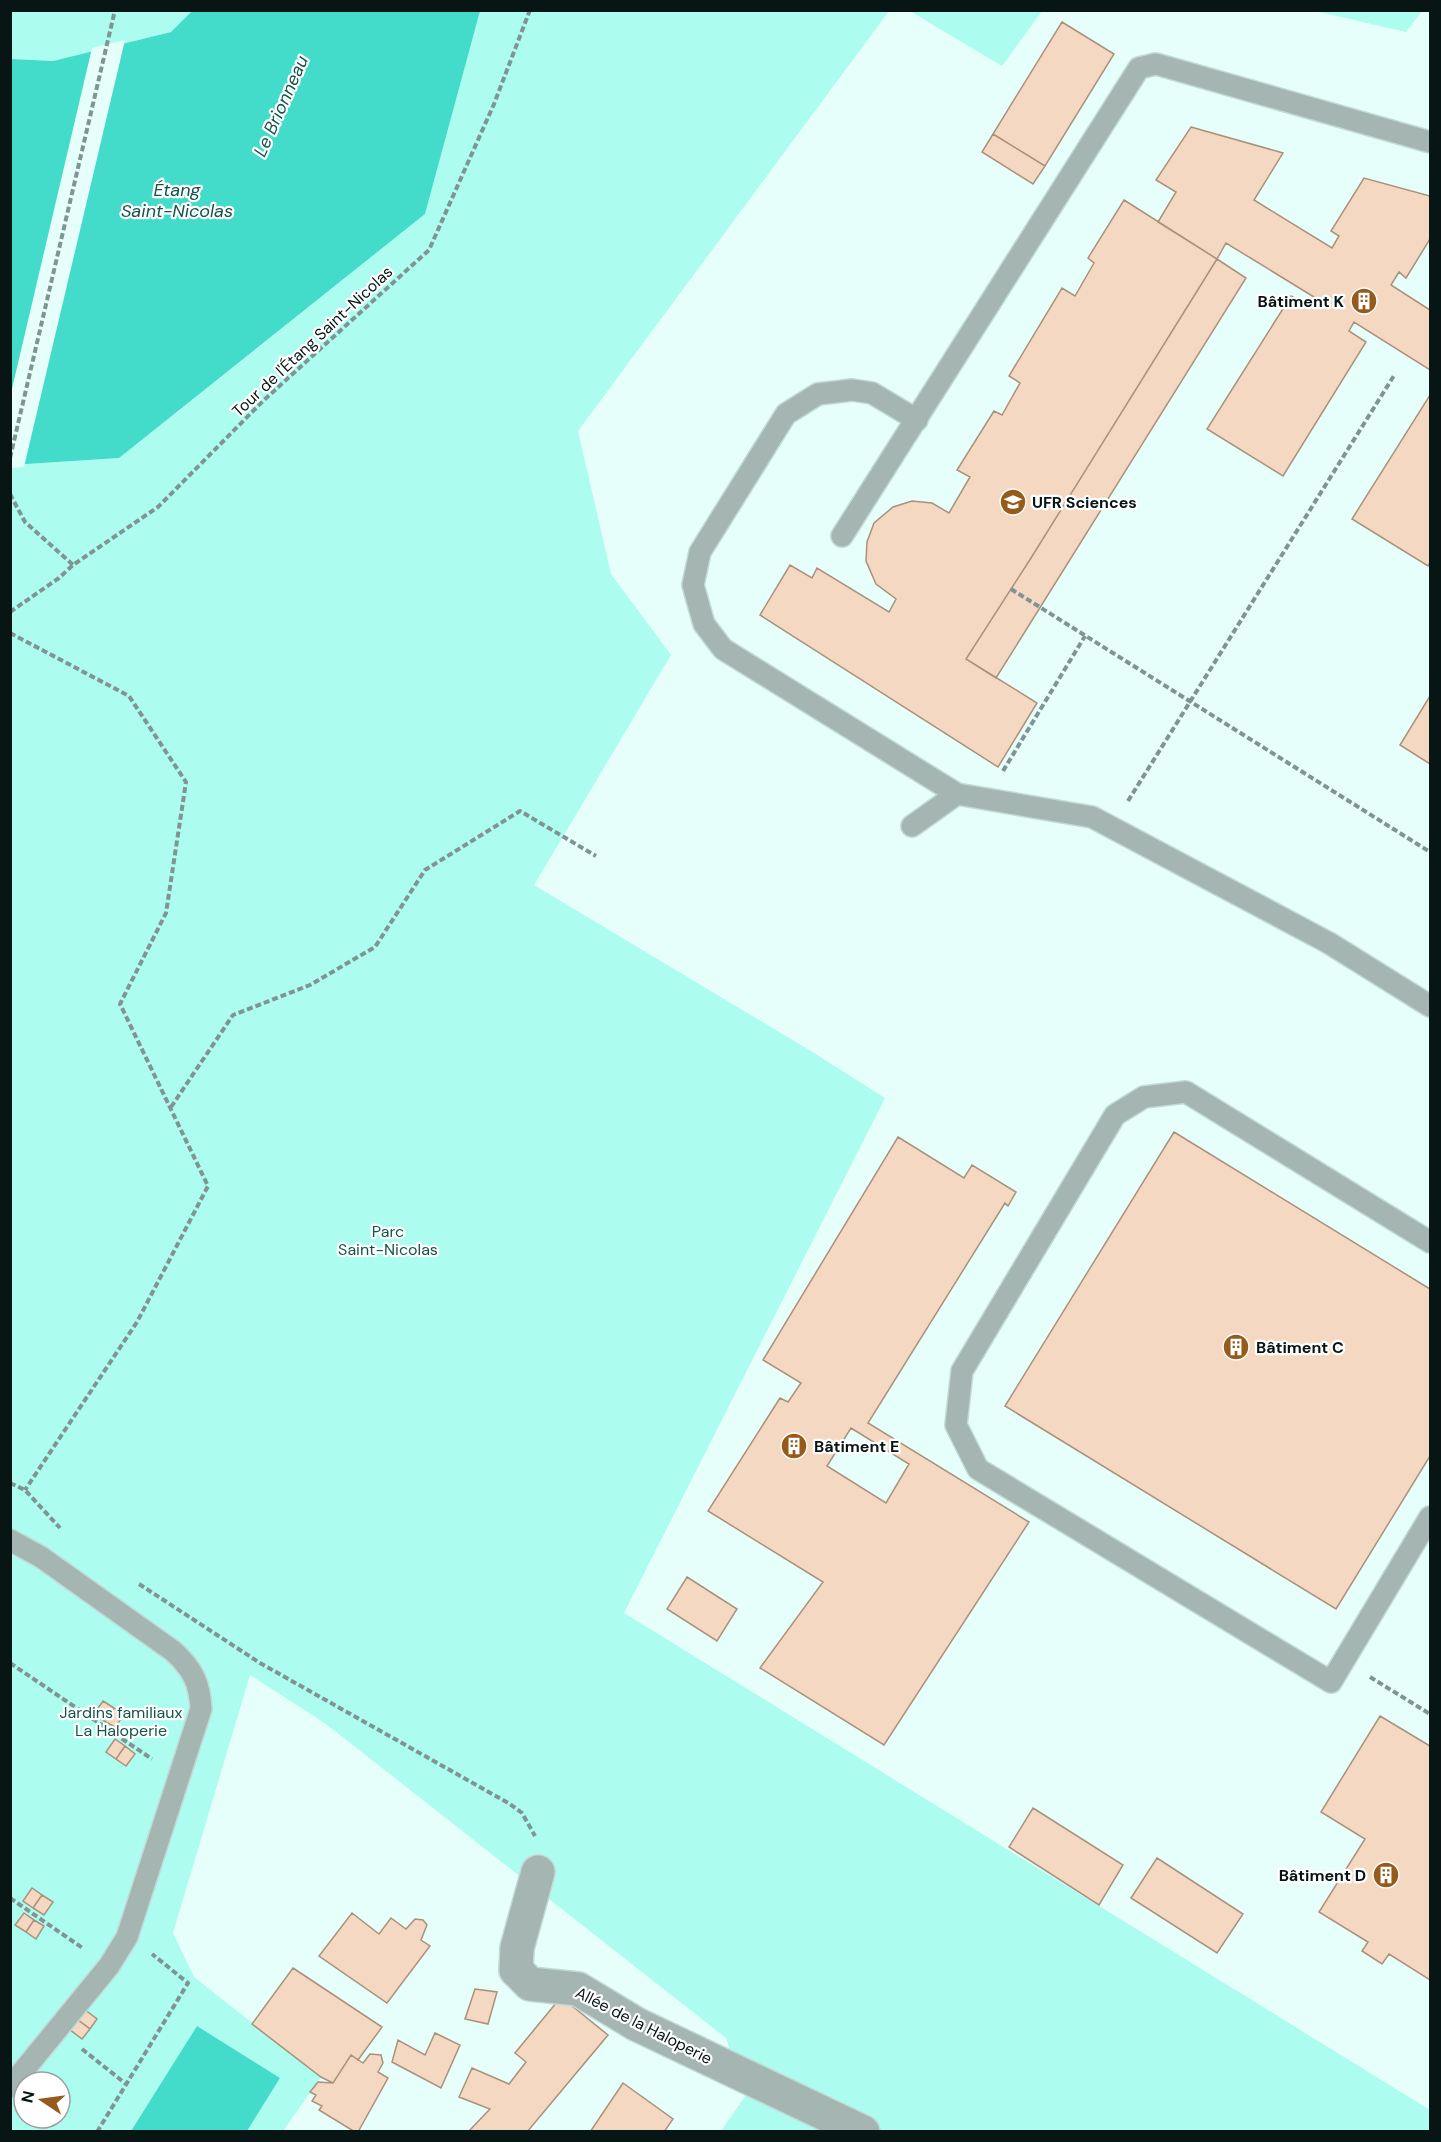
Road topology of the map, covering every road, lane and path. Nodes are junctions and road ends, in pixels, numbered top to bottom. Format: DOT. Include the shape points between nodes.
graph roads {
  1 [pos="115,10"];
  2 [pos="530,10"];
  3 [pos="1431,142"];
  4 [pos="1395,374"];
  5 [pos="917,420"];
  6 [pos="10,458"];
  7 [pos="10,494"];
  8 [pos="842,536"];
  9 [pos="74,565"];
  10 [pos="1011,589"];
  11 [pos="10,612"];
  12 [pos="10,633"];
  13 [pos="1085,636"];
  14 [pos="1190,701"];
  15 [pos="1000,777"];
  16 [pos="957,794"];
  17 [pos="912,826"];
  18 [pos="1112,828"];
  19 [pos="1431,852"];
  20 [pos="596,856"];
  21 [pos="1431,1006"];
  22 [pos="171,1107"];
  23 [pos="1431,1242"];
  24 [pos="10,1483"];
  25 [pos="25,1490"];
  26 [pos="1431,1517"];
  27 [pos="66,1534"];
  28 [pos="10,1540"];
  29 [pos="132,1580"];
  30 [pos="1344,1661"];
  31 [pos="10,1663"];
  32 [pos="1431,1714"];
  33 [pos="180,1778"];
  34 [pos="538,1872"];
  35 [pos="10,1898"];
  36 [pos="127,1937"];
  37 [pos="109,1966"];
  38 [pos="57,2030"];
  39 [pos="126,2084"];
  40 [pos="10,2087"];
  41 [pos="97,2132"];
  42 [pos="863,2132"];
  1 -- 6 [label="path"];
  2 -- 9 [label="path, Tour de l'Étang Saint-Nicolas" via="494,104 429,250 264,400 158,507"];
  3 -- 5 [label="lane" via="1156,64 1139,68"];
  4 -- 14 [label="path"];
  5 -- 8 [label="lane"];
  5 -- 16 [label="lane" via="872,393 852,390 818,394 786,414 700,552 693,585 704,624 723,649"];
  7 -- 9 [label="path" via="25,522"];
  9 -- 11 [label="path, Tour de l'Étang Saint-Nicolas"];
  10 -- 13 [label="path"];
  12 -- 22 [label="path" via="129,696 186,782 166,913 120,1004"];
  13 -- 14 [label="path"];
  13 -- 15 [label="path"];
  14 -- 18 [label="path"];
  14 -- 19 [label="path"];
  16 -- 17 [label="lane"];
  16 -- 18 [label="lane" via="1092,817"];
  18 -- 21 [label="lane" via="1329,943"];
  20 -- 22 [label="path" via="520,811 425,870 375,947 310,985 232,1015"];
  22 -- 25 [label="path" via="208,1186 137,1322"];
  23 -- 30 [label="lane" via="1186,1092 1144,1097 1115,1115 962,1371 956,1425 978,1469 1331,1682"];
  24 -- 25 [label="path"];
  25 -- 27 [label="path"];
  26 -- 30 [label="lane"];
  28 -- 33 [label="lane" via="40,1557 187,1663 196,1678 201,1708"];
  29 -- 34 [label="path" via="260,1663 510,1804 522,1813 537,1839"];
  30 -- 32 [label="path"];
  31 -- 33 [label="path"];
  33 -- 36 [label="lane"];
  34 -- 42 [label="street, Allée de la Haloperie" via="517,1948 516,1970 530,1984 579,1989 636,2025"];
  35 -- 37 [label="path"];
  36 -- 37 [label="lane"];
  36 -- 39 [label="path" via="188,1983"];
  37 -- 38 [label="lane"];
  38 -- 39 [label="path"];
  38 -- 40 [label="lane"];
  39 -- 41 [label="path"];
}
